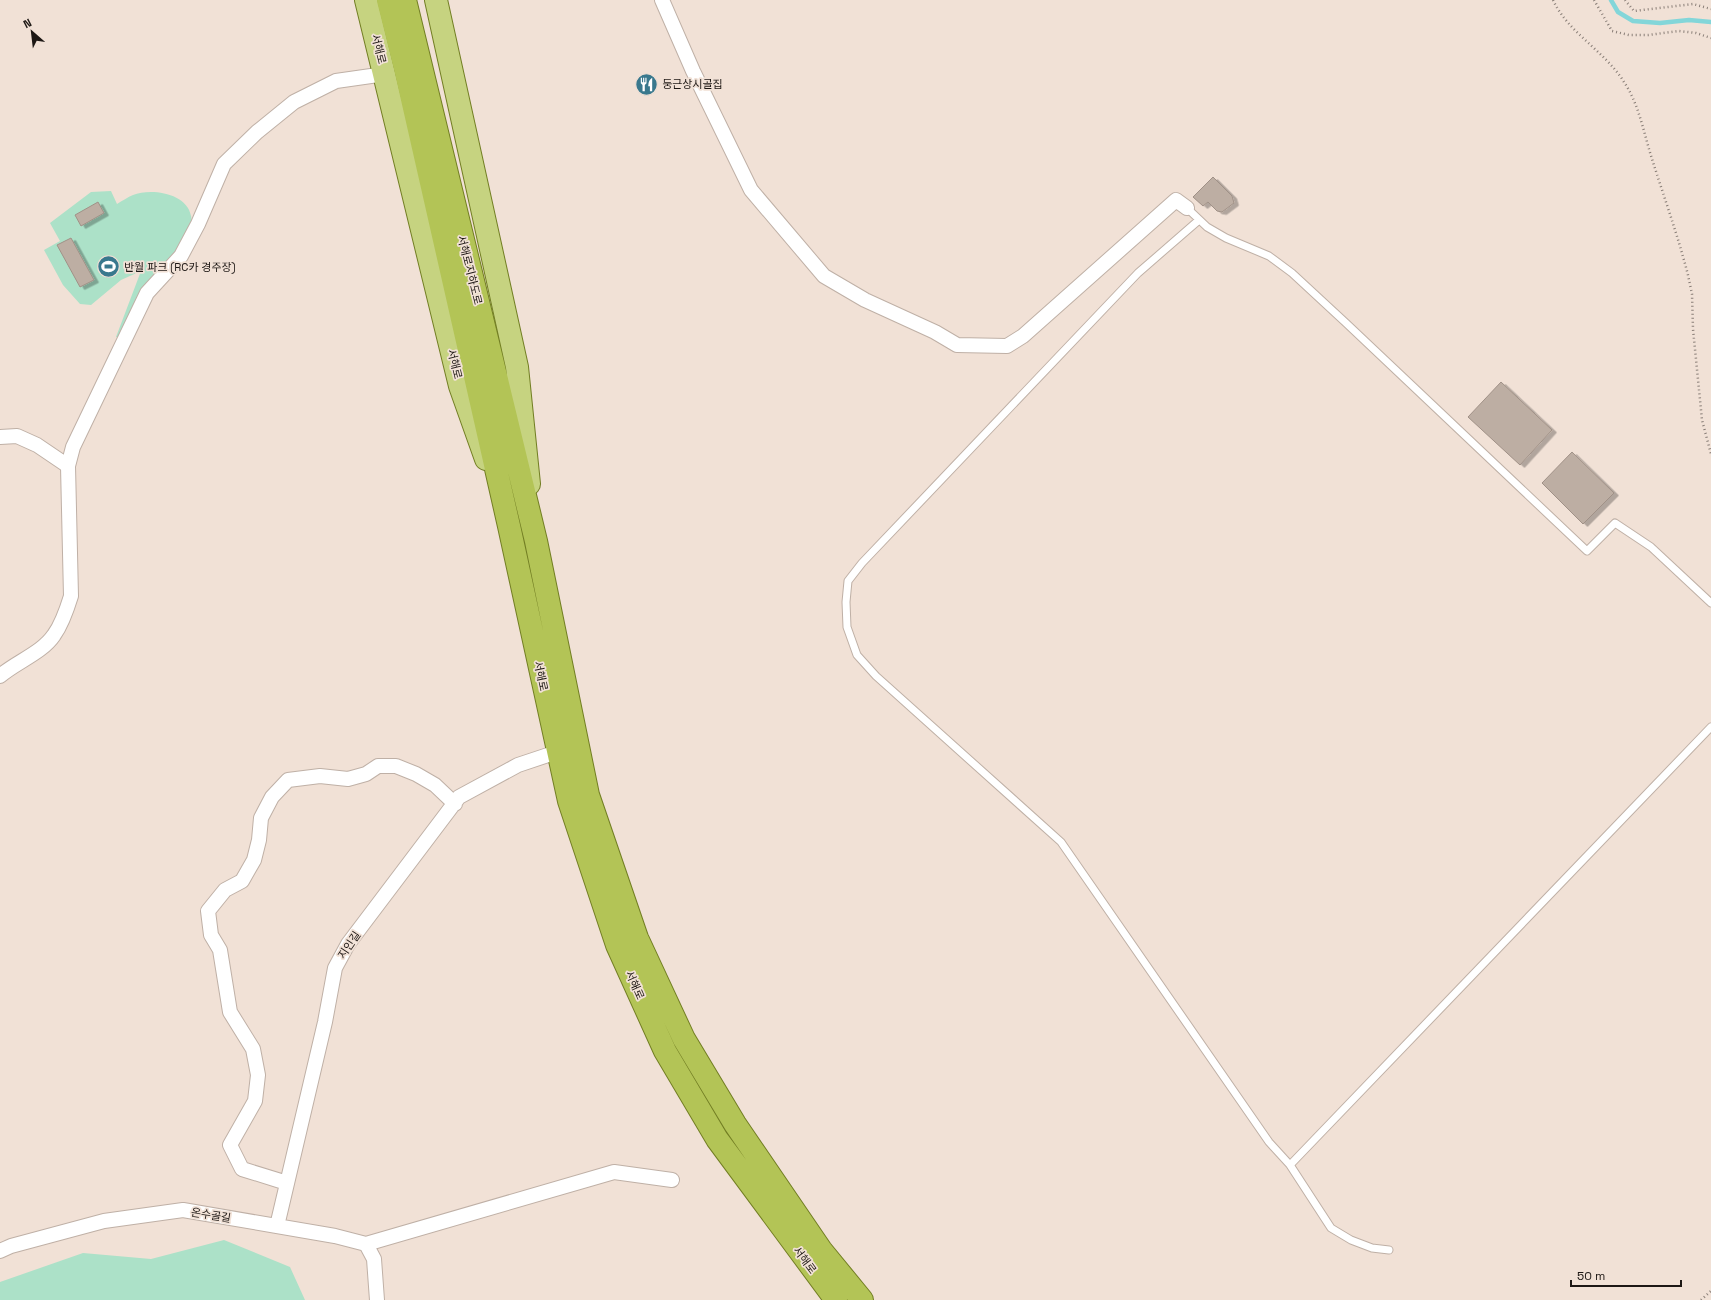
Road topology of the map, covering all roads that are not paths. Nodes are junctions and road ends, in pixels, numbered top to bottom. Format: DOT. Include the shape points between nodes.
graph roads {
  1 [pos="366,0"];
  2 [pos="388,0"];
  3 [pos="405,0"];
  4 [pos="436,0"];
  5 [pos="441,0"];
  6 [pos="662,0"];
  7 [pos="444,29"];
  8 [pos="385,74"];
  9 [pos="1187,208"];
  10 [pos="1199,220"];
  11 [pos="0,437"];
  12 [pos="68,466"];
  13 [pos="509,526"];
  14 [pos="536,541"];
  15 [pos="1711,603"];
  16 [pos="0,676"];
  17 [pos="1711,727"];
  18 [pos="557,752"];
  19 [pos="454,804"];
  20 [pos="1290,1165"];
  21 [pos="672,1180"];
  22 [pos="287,1183"];
  23 [pos="277,1226"];
  24 [pos="366,1244"];
  25 [pos="1389,1250"];
  26 [pos="0,1251"];
  27 [pos="377,1300"];
  28 [pos="836,1300"];
  29 [pos="862,1300"];
  1 -- 8 [label="main road, 서해로"];
  2 -- 13 [label="highway, 서해로지하도로"];
  3 -- 14 [label="highway, 서해로지하도로"];
  4 -- 7 [label="main road, 서해로"];
  5 -- 7 [label="main road"];
  6 -- 9 [label="street" via="693,71 752,190 824,276 865,300 935,332 956,345 1007,346 1022,336 1176,200"];
  7 -- 14 [label="main road, 서해로" via="517,367"];
  8 -- 12 [label="street" via="336,81 294,102 257,132 224,164 181,256 147,293 73,447"];
  8 -- 13 [label="main road, 서해로" via="460,386"];
  9 -- 10 [label="lane"];
  10 -- 15 [label="lane" via="1226,238 1269,256 1292,273 1586,551 1615,523 1651,546"];
  10 -- 20 [label="lane" via="1138,273 862,563 848,581 848,627 857,655 876,676 1061,842 1270,1142"];
  11 -- 12 [label="street" via="17,436"];
  12 -- 16 [label="street" via="71,596 67,610 54,636 39,650 12,665"];
  13 -- 18 [label="highway, 서해로"];
  14 -- 29 [label="highway, 서해로" via="588,795 638,938 684,1039 735,1124 820,1250"];
  17 -- 20 [label="lane"];
  18 -- 19 [label="street, 지인길" via="518,765 459,798"];
  18 -- 28 [label="highway, 서해로" via="569,801 617,945 665,1051 717,1139"];
  19 -- 22 [label="street, 지인길" via="348,944 335,968 325,1022"];
  19 -- 22 [label="street" via="435,785 396,766 378,766 366,774 348,779 320,776 288,780 272,797 261,818 254,860 242,881 225,890 208,911 211,935 220,950 230,1012 253,1049 258,1075 255,1101 230,1145 242,1169"];
  20 -- 25 [label="lane" via="1331,1228 1351,1240 1372,1248"];
  21 -- 24 [label="street" via="614,1172"];
  22 -- 23 [label="street, 지인길"];
  23 -- 24 [label="street, 온수골길"];
  23 -- 26 [label="street, 온수골길" via="183,1210 104,1221"];
  24 -- 27 [label="street" via="374,1259"];
}
